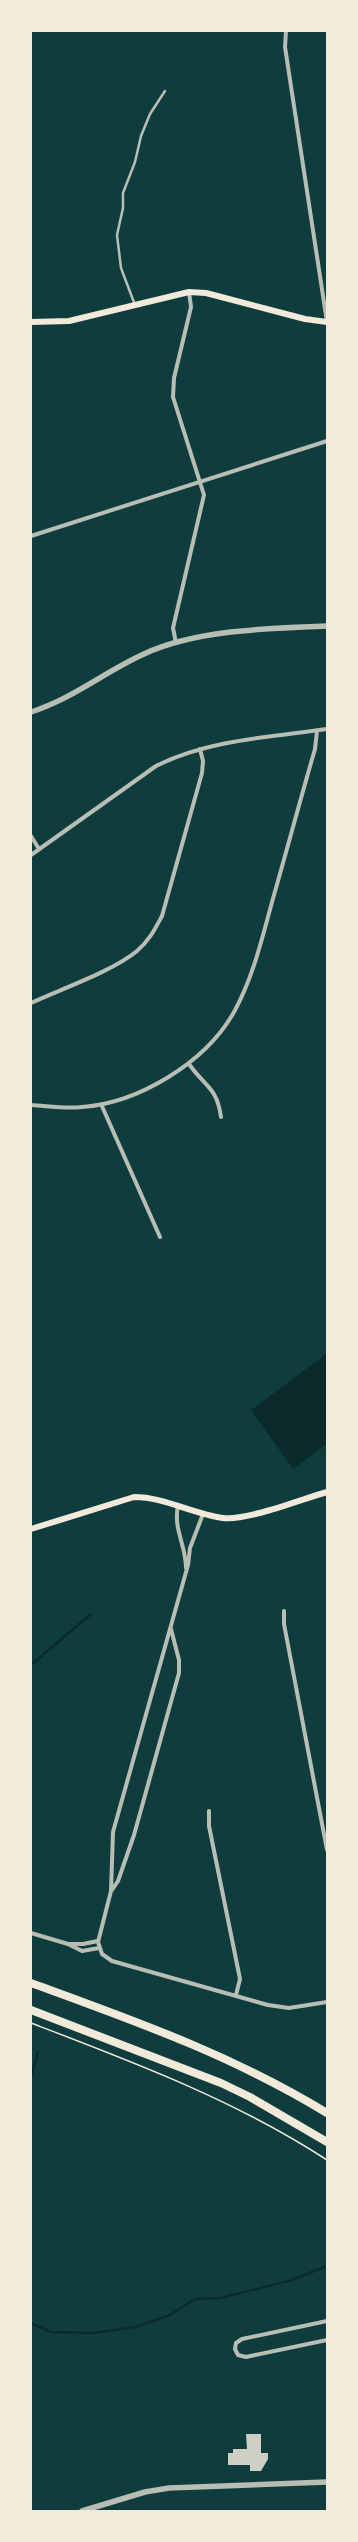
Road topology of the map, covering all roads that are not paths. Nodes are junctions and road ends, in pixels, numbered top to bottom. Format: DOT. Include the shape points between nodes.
graph roads {
  1 [pos="286,31"];
  2 [pos="165,91"];
  3 [pos="189,292"];
  4 [pos="136,305"];
  5 [pos="31,322"];
  6 [pos="327,322"];
  7 [pos="327,441"];
  8 [pos="199,482"];
  9 [pos="31,536"];
  10 [pos="327,626"];
  11 [pos="176,643"];
  12 [pos="31,712"];
  13 [pos="327,729"];
  14 [pos="317,731"];
  15 [pos="200,749"];
  16 [pos="31,836"];
  17 [pos="39,849"];
  18 [pos="31,855"];
  19 [pos="31,1003"];
  20 [pos="189,1064"];
  21 [pos="101,1104"];
  22 [pos="31,1105"];
  23 [pos="221,1118"];
  24 [pos="160,1237"];
  25 [pos="327,1492"];
  26 [pos="178,1506"];
  27 [pos="203,1514"];
  28 [pos="31,1529"];
  29 [pos="185,1578"];
  30 [pos="284,1612"];
  31 [pos="172,1623"];
  32 [pos="209,1811"];
  33 [pos="327,1850"];
  34 [pos="111,1891"];
  35 [pos="31,1933"];
  36 [pos="98,1941"];
  37 [pos="68,1944"];
  38 [pos="99,1948"];
  39 [pos="31,1983"];
  40 [pos="236,1995"];
  41 [pos="327,2002"];
  42 [pos="31,2010"];
  43 [pos="327,2113"];
  44 [pos="327,2142"];
  45 [pos="327,2321"];
  46 [pos="327,2340"];
  47 [pos="327,2482"];
  48 [pos="82,2511"];
  1 -- 6 [label="street" via="285,47"];
  2 -- 4 [label="lane" via="150,114 141,136 135,162 123,193 122,216 117,235 121,268"];
  3 -- 4 [label="main road"];
  3 -- 6 [label="main road" via="206,293"];
  3 -- 8 [label="street" via="191,307 174,378 173,397"];
  4 -- 5 [label="main road" via="69,321"];
  7 -- 8 [label="street"];
  8 -- 9 [label="street" via="48,528"];
  8 -- 11 [label="street" via="204,495 173,628"];
  10 -- 11 [label="street" via="256,629"];
  11 -- 12 [label="street" via="145,654 58,703"];
  13 -- 14 [label="street"];
  14 -- 15 [label="street"];
  14 -- 20 [label="street" via="315,749 254,966 230,1018 222,1030"];
  15 -- 17 [label="street" via="156,766"];
  15 -- 19 [label="street" via="202,773 162,916 153,934 138,951 123,960"];
  16 -- 17 [label="street"];
  17 -- 18 [label="street"];
  20 -- 21 [label="street" via="152,1086"];
  20 -- 23 [label="street" via="214,1090 219,1101"];
  21 -- 22 [label="street" via="83,1107"];
  21 -- 24 [label="street"];
  25 -- 27 [label="main road" via="233,1518"];
  26 -- 27 [label="main road"];
  26 -- 28 [label="main road" via="134,1497"];
  26 -- 29 [label="street" via="176,1521 185,1556"];
  27 -- 29 [label="street" via="190,1548"];
  29 -- 31 [label="street"];
  30 -- 33 [label="street" via="284,1624"];
  31 -- 34 [label="street" via="113,1832"];
  31 -- 34 [label="street" via="179,1673 134,1834 118,1881"];
  32 -- 40 [label="street" via="209,1826 240,1979"];
  34 -- 36 [label="street"];
  35 -- 37 [label="street"];
  36 -- 37 [label="street"];
  36 -- 38 [label="street"];
  37 -- 38 [label="street" via="82,1951"];
  38 -- 40 [label="street" via="104,1956 112,1961"];
  39 -- 43 [label="highway" via="141,2023 224,2057 260,2074"];
  40 -- 41 [label="street" via="289,2008"];
  42 -- 44 [label="highway" via="221,2083"];
  45 -- 46 [label="street" via="242,2339 236,2343 235,2349 238,2355 246,2357"];
  47 -- 48 [label="street" via="169,2488 145,2492"];
}
